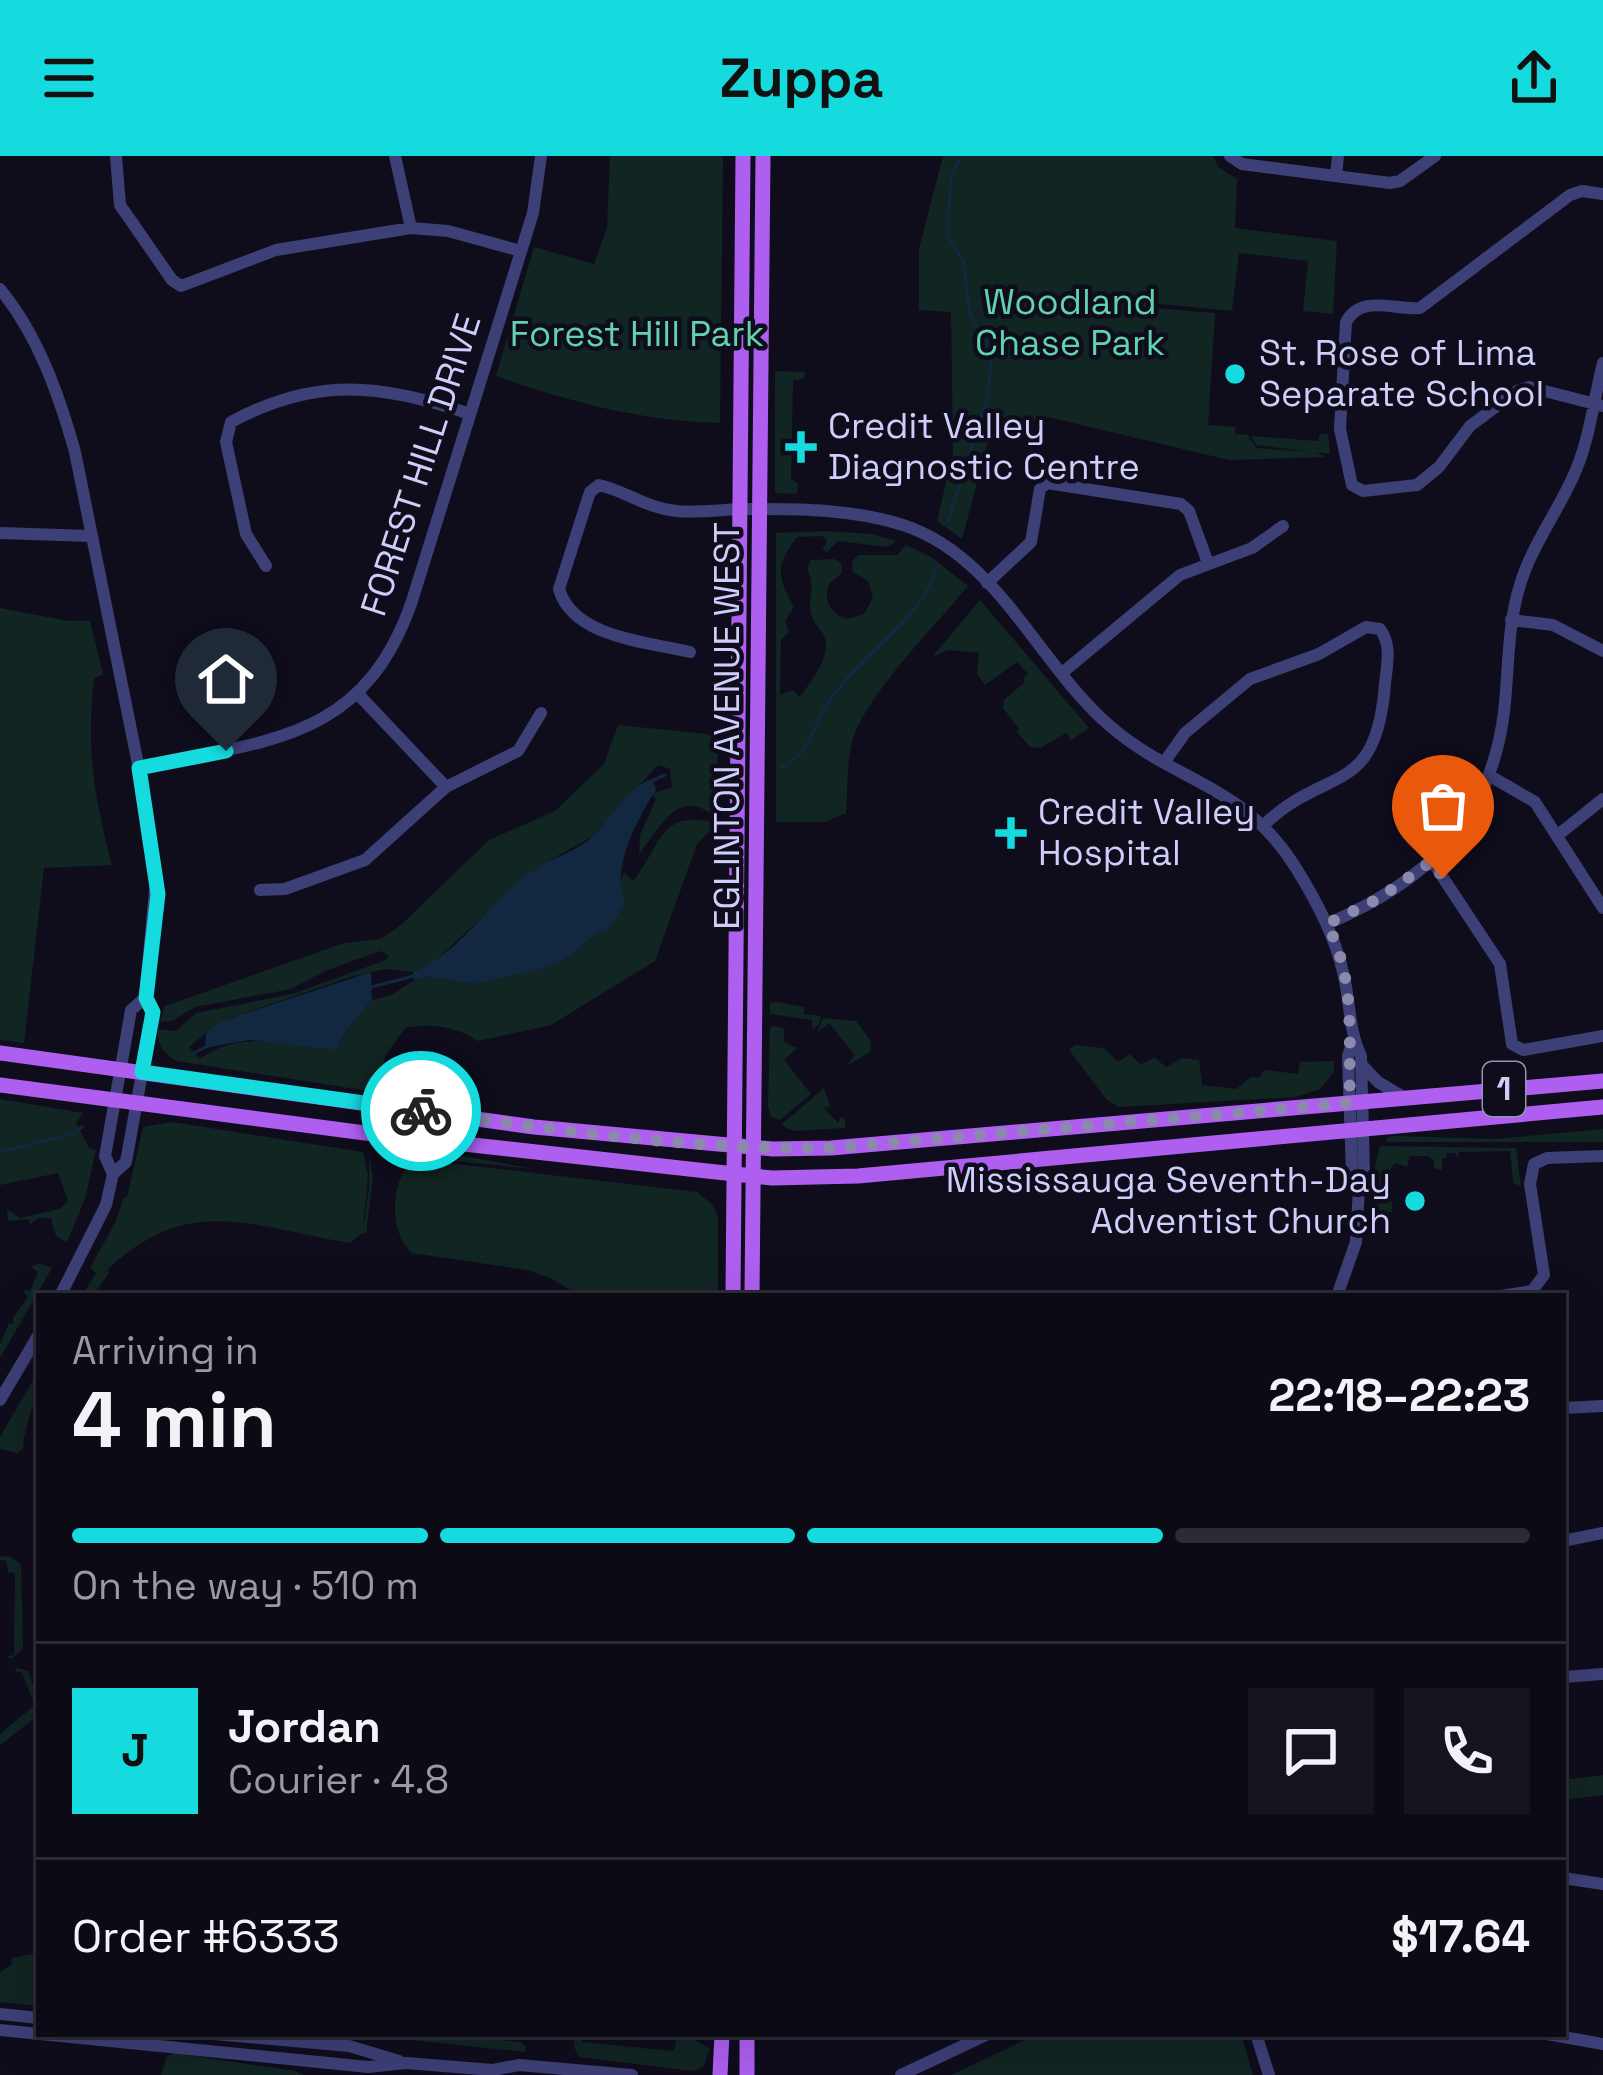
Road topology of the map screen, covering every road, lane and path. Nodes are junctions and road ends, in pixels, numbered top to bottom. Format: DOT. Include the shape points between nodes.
graph roads {
  1 [pos="116,156"];
  2 [pos="395,156"];
  3 [pos="541,156"];
  4 [pos="742,156"];
  5 [pos="763,156"];
  6 [pos="1230,156"];
  7 [pos="1338,156"];
  8 [pos="1435,156"];
  9 [pos="1336,175"];
  10 [pos="1603,194"];
  11 [pos="411,228"];
  12 [pos="521,251"];
  13 [pos="0,289"];
  14 [pos="1603,363"];
  15 [pos="1598,405"];
  16 [pos="470,414"];
  17 [pos="739,509"];
  18 [pos="758,510"];
  19 [pos="1283,526"];
  20 [pos="0,532"];
  21 [pos="92,536"];
  22 [pos="1208,563"];
  23 [pos="266,566"];
  24 [pos="987,583"];
  25 [pos="1511,620"];
  26 [pos="1603,651"];
  27 [pos="690,652"];
  28 [pos="1062,673"];
  29 [pos="357,693"];
  30 [pos="541,712"];
  31 [pos="1166,761"];
  32 [pos="139,768"];
  33 [pos="1490,776"];
  34 [pos="446,787"];
  35 [pos="1603,799"];
  36 [pos="1264,825"];
  37 [pos="1558,835"];
  38 [pos="1432,861"];
  39 [pos="260,890"];
  40 [pos="1603,908"];
  41 [pos="1327,924"];
  42 [pos="146,998"];
  43 [pos="1603,1036"];
  44 [pos="1353,1040"];
  45 [pos="0,1053"];
  46 [pos="1361,1064"];
  47 [pos="121,1068"];
  48 [pos="142,1072"];
  49 [pos="1603,1081"];
  50 [pos="0,1085"];
  51 [pos="1405,1098"];
  52 [pos="115,1100"];
  53 [pos="136,1102"];
  54 [pos="1356,1102"];
  55 [pos="1603,1107"];
  56 [pos="1357,1129"];
  57 [pos="733,1146"];
  58 [pos="752,1147"];
  59 [pos="1603,1156"];
  60 [pos="113,1174"];
  61 [pos="733,1174"];
  62 [pos="752,1176"];
  63 [pos="62,1293"];
  64 [pos="733,1293"];
  65 [pos="752,1293"];
  66 [pos="1338,1293"];
  67 [pos="1524,1293"];
  68 [pos="36,1339"];
  69 [pos="0,1400"];
  70 [pos="1603,1406"];
  71 [pos="1566,1408"];
  72 [pos="1603,1534"];
  73 [pos="1566,1540"];
  74 [pos="1603,1674"];
  75 [pos="1566,1677"];
  76 [pos="1566,1878"];
  77 [pos="1603,1884"];
  78 [pos="0,2014"];
  79 [pos="36,2018"];
  80 [pos="0,2030"];
  81 [pos="36,2034"];
  82 [pos="58,2037"];
  83 [pos="249,2037"];
  84 [pos="722,2037"];
  85 [pos="747,2037"];
  86 [pos="982,2037"];
  87 [pos="1257,2037"];
  88 [pos="1564,2037"];
  89 [pos="318,2043"];
  90 [pos="338,2044"];
  91 [pos="1603,2044"];
  92 [pos="406,2063"];
  93 [pos="316,2068"];
  94 [pos="335,2069"];
  95 [pos="498,2073"];
  96 [pos="632,2075"];
  97 [pos="720,2075"];
  98 [pos="747,2075"];
  99 [pos="901,2075"];
  100 [pos="1269,2075"];
  1 -- 11 [label="street" via="120,205 181,286 276,250"];
  2 -- 11 [label="street"];
  3 -- 12 [label="street, FOREST HILL DRIVE"];
  4 -- 17 [label="main road, EGLINTON AVENUE WEST"];
  5 -- 18 [label="main road, EGLINTON AVENUE WEST"];
  6 -- 9 [label="street"];
  7 -- 9 [label="street"];
  8 -- 9 [label="street" via="1390,183"];
  10 -- 15 [label="street" via="1570,195 1420,308 1353,310 1340,441 1352,485 1402,489 1428,478 1459,436 1517,391 1542,388"];
  11 -- 12 [label="street"];
  12 -- 16 [label="street, FOREST HILL DRIVE"];
  13 -- 21 [label="street" via="63,408"];
  14 -- 15 [label="street"];
  15 -- 25 [label="street" via="1576,472 1529,559"];
  16 -- 23 [label="street" via="403,394 341,388 232,422 226,442 245,534"];
  16 -- 29 [label="street, FOREST HILL DRIVE" via="404,622"];
  17 -- 18 [label="street"];
  17 -- 27 [label="street" via="673,511 599,484 590,492 559,590 564,603 599,629"];
  17 -- 57 [label="main road, EGLINTON AVENUE WEST"];
  18 -- 24 [label="street" via="837,512 905,526 950,548"];
  18 -- 58 [label="main road, EGLINTON AVENUE WEST"];
  19 -- 22 [label="street" via="1252,548"];
  20 -- 21 [label="street"];
  21 -- 32 [label="street"];
  22 -- 24 [label="street" via="1180,504 1047,483 1031,542"];
  22 -- 28 [label="street" via="1180,575"];
  24 -- 28 [label="street"];
  25 -- 26 [label="street" via="1553,625"];
  25 -- 33 [label="street"];
  28 -- 31 [label="street" via="1110,726"];
  29 -- 32 [label="street, FOREST HILL DRIVE" via="285,737"];
  29 -- 34 [label="street"];
  30 -- 34 [label="street" via="518,751"];
  31 -- 36 [label="street"];
  31 -- 36 [label="street" via="1185,733 1250,680 1366,627 1379,629 1388,646 1383,710 1366,755 1341,780 1285,805"];
  32 -- 42 [label="street" via="158,894"];
  33 -- 37 [label="street" via="1534,802"];
  33 -- 38 [label="street" via="1457,837"];
  34 -- 39 [label="street" via="353,867"];
  35 -- 37 [label="street"];
  36 -- 41 [label="street"];
  37 -- 40 [label="street"];
  38 -- 41 [label="street"];
  38 -- 43 [label="street" via="1500,964 1512,1044 1523,1050"];
  41 -- 44 [label="street"];
  42 -- 47 [label="street" via="131,1010"];
  42 -- 48 [label="street" via="153,1012"];
  44 -- 46 [label="street"];
  44 -- 54 [label="street"];
  45 -- 47 [label="main road, 1"];
  46 -- 51 [label="street"];
  46 -- 54 [label="street"];
  47 -- 48 [label="main road, 1"];
  47 -- 52 [label="street"];
  48 -- 53 [label="street"];
  48 -- 57 [label="main road, 1"];
  49 -- 51 [label="main road, 1"];
  50 -- 52 [label="main road, 1"];
  51 -- 54 [label="main road, 1"];
  52 -- 53 [label="main road, 1"];
  52 -- 60 [label="street" via="105,1156"];
  53 -- 60 [label="street" via="126,1162"];
  53 -- 61 [label="main road, 1"];
  54 -- 56 [label="street"];
  54 -- 58 [label="main road, 1" via="831,1148"];
  55 -- 56 [label="main road, 1"];
  56 -- 62 [label="main road, 1" via="858,1177"];
  56 -- 66 [label="street" via="1356,1242"];
  57 -- 58 [label="main road, 1"];
  57 -- 61 [label="main road, EGLINTON AVENUE WEST"];
  58 -- 62 [label="main road, EGLINTON AVENUE WEST"];
  59 -- 67 [label="street" via="1534,1164 1529,1176 1544,1275"];
  60 -- 63 [label="street"];
  61 -- 62 [label="main road, 1"];
  61 -- 64 [label="main road, EGLINTON AVENUE WEST"];
  62 -- 65 [label="main road, EGLINTON AVENUE WEST"];
  68 -- 69 [label="street"];
  70 -- 71 [label="street"];
  72 -- 73 [label="street"];
  74 -- 75 [label="street"];
  76 -- 77 [label="street"];
  78 -- 79 [label="street"];
  80 -- 81 [label="street"];
  82 -- 93 [label="street"];
  83 -- 89 [label="street"];
  84 -- 97 [label="main road"];
  85 -- 98 [label="main road"];
  86 -- 99 [label="street"];
  87 -- 100 [label="street"];
  88 -- 91 [label="street"];
  89 -- 90 [label="street"];
  89 -- 93 [label="street"];
  90 -- 92 [label="street"];
  90 -- 94 [label="street"];
  92 -- 94 [label="street"];
  92 -- 95 [label="street"];
  93 -- 94 [label="street"];
  95 -- 96 [label="street" via="520,2066"];
}
